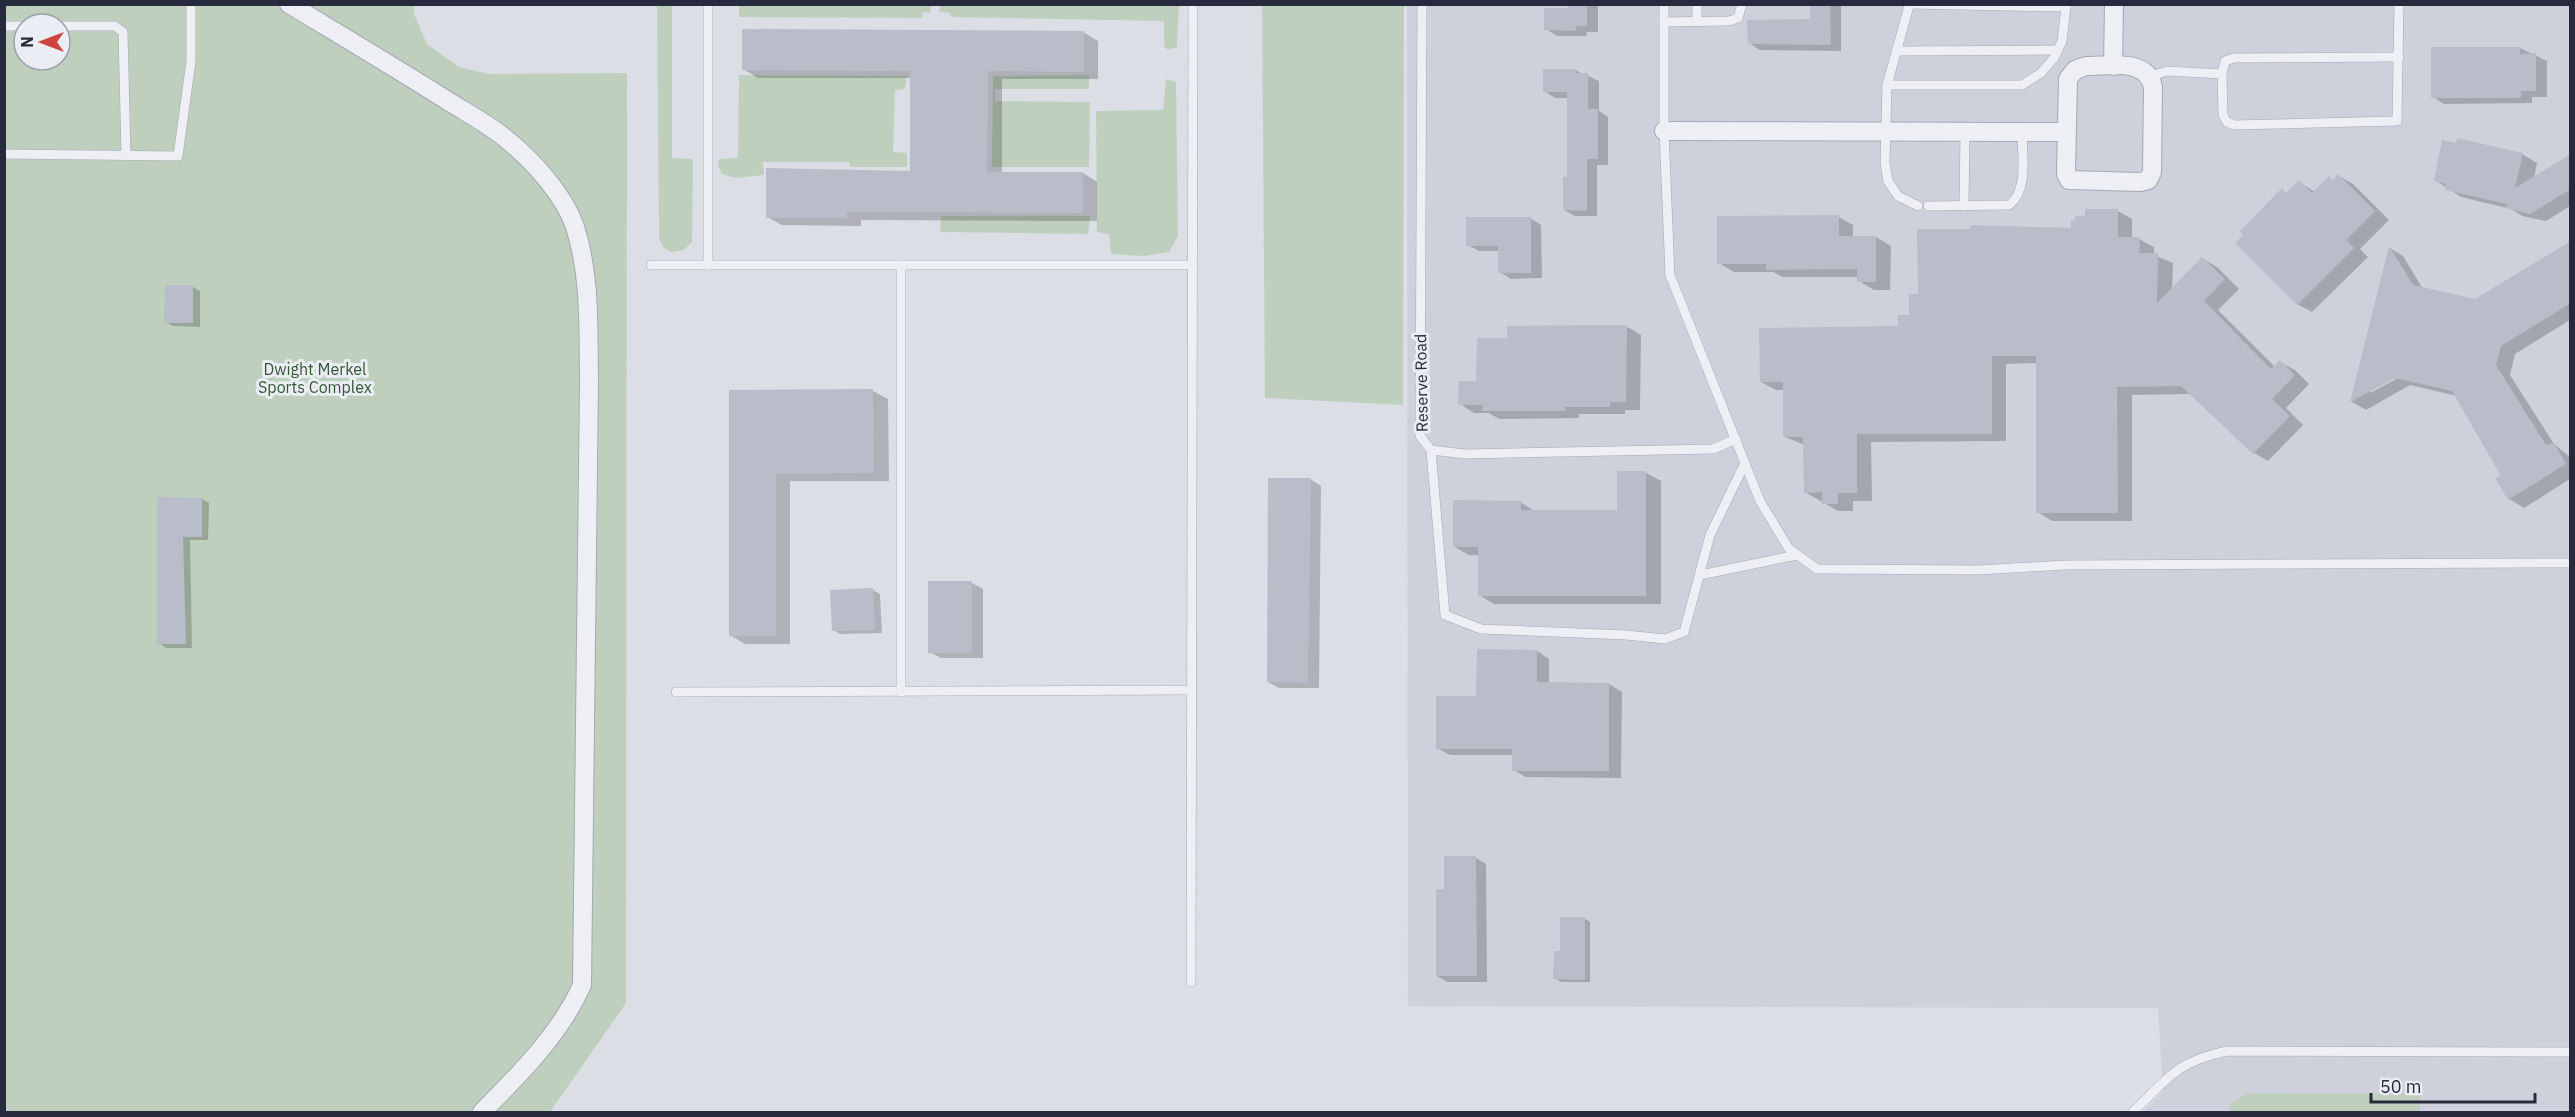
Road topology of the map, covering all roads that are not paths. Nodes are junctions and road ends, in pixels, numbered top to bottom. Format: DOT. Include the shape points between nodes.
graph roads {
  1 [pos="191,4"];
  2 [pos="289,4"];
  3 [pos="708,4"];
  4 [pos="1192,4"];
  5 [pos="1422,4"];
  6 [pos="1664,4"];
  7 [pos="1697,4"];
  8 [pos="1742,4"];
  9 [pos="2114,4"];
  10 [pos="2399,4"];
  11 [pos="1909,5"];
  12 [pos="2066,6"];
  13 [pos="1697,21"];
  14 [pos="1664,22"];
  15 [pos="72,26"];
  16 [pos="2058,50"];
  17 [pos="1896,51"];
  18 [pos="2399,57"];
  19 [pos="2113,66"];
  20 [pos="2222,74"];
  21 [pos="2151,76"];
  22 [pos="1887,85"];
  23 [pos="1664,131"];
  24 [pos="1886,131"];
  25 [pos="1965,132"];
  26 [pos="2022,132"];
  27 [pos="2066,132"];
  28 [pos="4,154"];
  29 [pos="126,156"];
  30 [pos="1918,206"];
  31 [pos="1928,206"];
  32 [pos="1964,206"];
  33 [pos="651,265"];
  34 [pos="708,265"];
  35 [pos="901,265"];
  36 [pos="1192,266"];
  37 [pos="1736,439"];
  38 [pos="1431,450"];
  39 [pos="1745,463"];
  40 [pos="1797,555"];
  41 [pos="2571,563"];
  42 [pos="1700,575"];
  43 [pos="1191,690"];
  44 [pos="676,692"];
  45 [pos="902,692"];
  46 [pos="1191,982"];
  47 [pos="2571,1052"];
  48 [pos="482,1113"];
  49 [pos="2133,1113"];
  1 -- 29 [label="lane" via="191,61 178,156"];
  2 -- 48 [label="street" via="505,138 535,166 559,197 574,224 583,255 589,392 582,985 559,1024"];
  3 -- 34 [label="lane"];
  4 -- 36 [label="lane"];
  5 -- 38 [label="lane, Reserve Road" via="1420,436"];
  6 -- 14 [label="lane"];
  7 -- 13 [label="lane"];
  8 -- 13 [label="lane" via="1738,18"];
  9 -- 19 [label="street"];
  10 -- 18 [label="lane"];
  11 -- 12 [label="lane"];
  11 -- 17 [label="lane"];
  12 -- 16 [label="lane"];
  13 -- 14 [label="lane"];
  14 -- 23 [label="lane"];
  15 -- 29 [label="lane" via="116,26 123,32"];
  16 -- 17 [label="lane"];
  16 -- 22 [label="lane" via="2041,73 2022,85"];
  17 -- 22 [label="lane"];
  18 -- 20 [label="lane" via="2234,58 2225,61"];
  18 -- 20 [label="lane" via="2399,116 2391,123 2234,125 2223,115"];
  19 -- 21 [label="street" via="2139,67"];
  19 -- 27 [label="street" via="2086,66 2075,70 2068,79"];
  20 -- 21 [label="lane" via="2167,71"];
  21 -- 27 [label="street" via="2152,172 2148,180 2069,180"];
  22 -- 24 [label="lane"];
  23 -- 24 [label="street"];
  23 -- 37 [label="lane" via="1670,275"];
  24 -- 25 [label="street"];
  24 -- 30 [label="lane" via="1888,181 1898,196"];
  25 -- 26 [label="street"];
  25 -- 32 [label="lane"];
  26 -- 27 [label="street"];
  26 -- 32 [label="lane" via="2018,199 2009,205"];
  28 -- 29 [label="lane"];
  31 -- 32 [label="lane"];
  33 -- 34 [label="lane"];
  34 -- 35 [label="lane"];
  35 -- 36 [label="lane"];
  35 -- 45 [label="lane"];
  36 -- 43 [label="lane"];
  37 -- 38 [label="lane, Reserve Road" via="1713,449 1660,452 1465,454"];
  37 -- 39 [label="lane"];
  38 -- 42 [label="lane" via="1445,615 1481,629 1665,639 1684,632"];
  39 -- 40 [label="lane" via="1760,501"];
  39 -- 42 [label="lane" via="1710,535"];
  40 -- 41 [label="lane" via="1817,568 1919,570 2065,565"];
  40 -- 42 [label="lane"];
  43 -- 45 [label="lane"];
  43 -- 46 [label="lane"];
  44 -- 45 [label="lane"];
  47 -- 49 [label="lane" via="2228,1050 2179,1066"];
}
